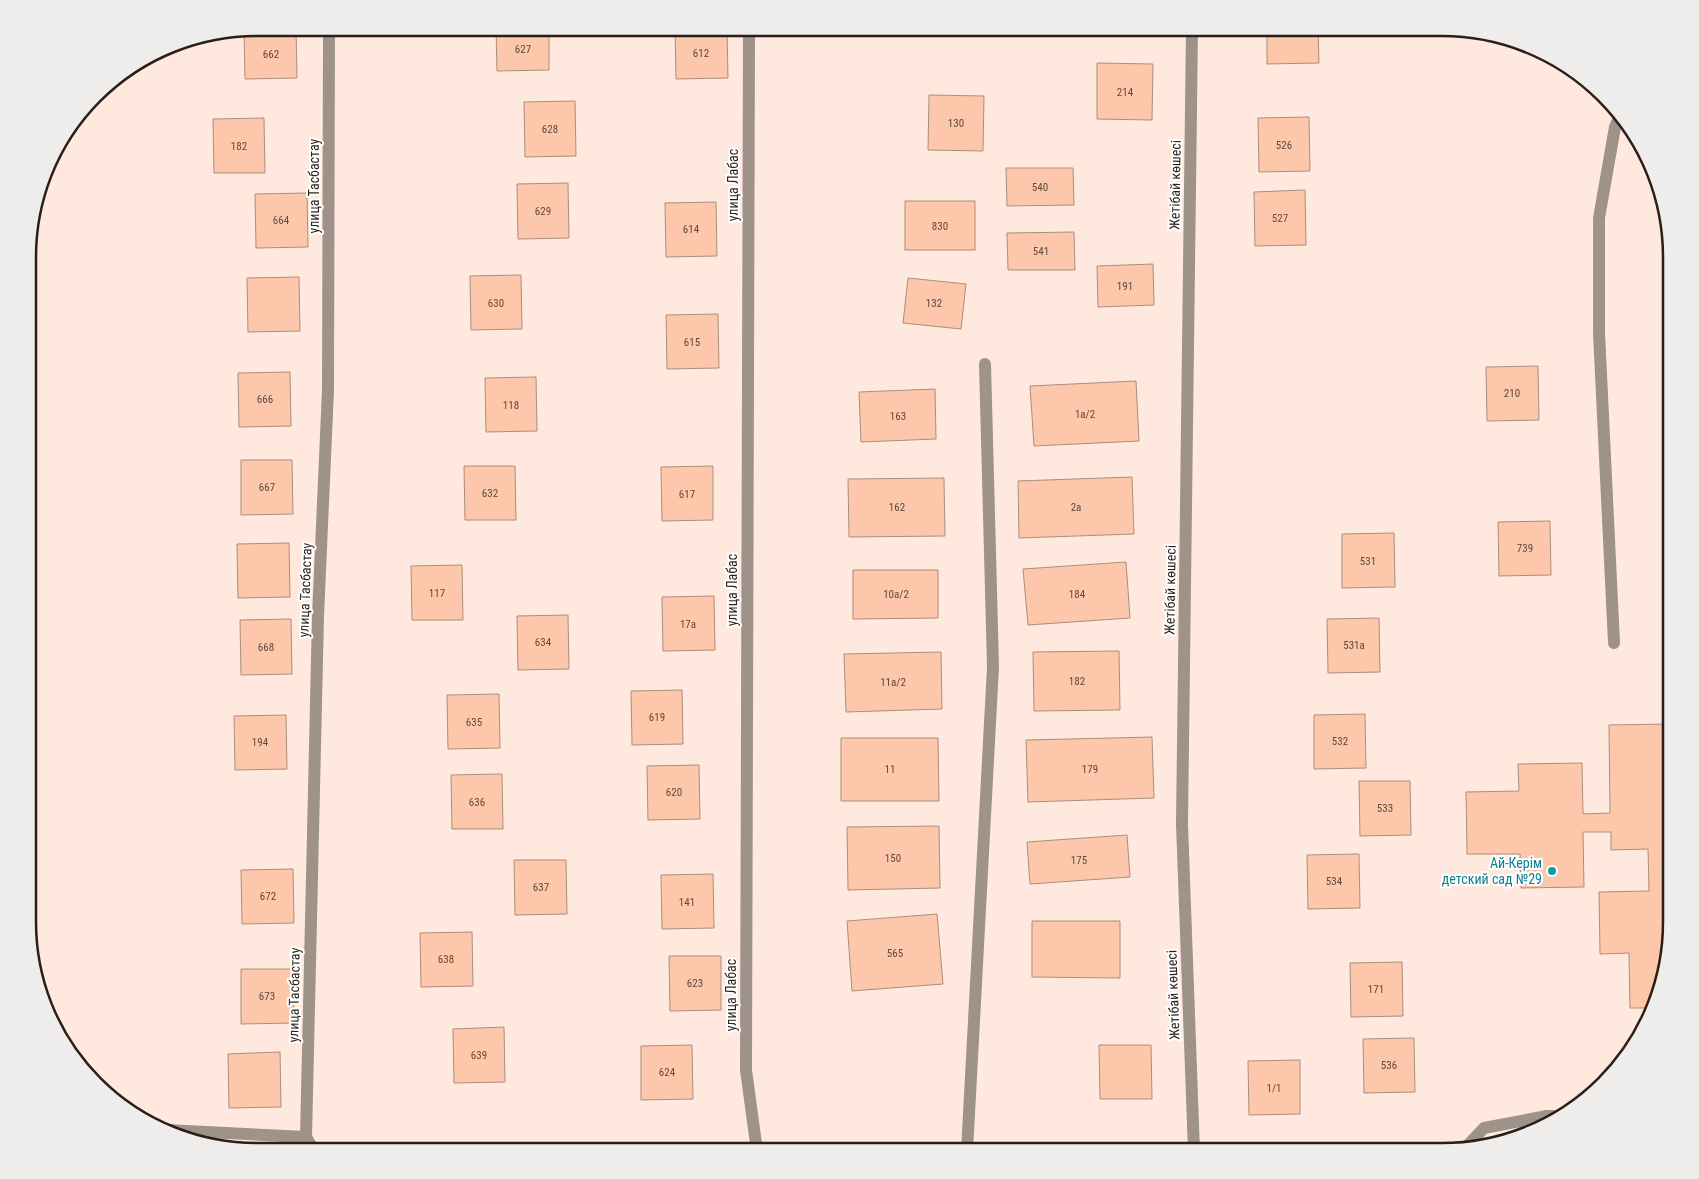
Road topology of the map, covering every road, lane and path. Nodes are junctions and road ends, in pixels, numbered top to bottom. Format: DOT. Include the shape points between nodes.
graph roads {
  1 [pos="328,36"];
  2 [pos="749,36"];
  3 [pos="1192,36"];
  4 [pos="1617,123"];
  5 [pos="985,364"];
  6 [pos="1614,643"];
  7 [pos="1546,1116"];
  8 [pos="186,1131"];
  9 [pos="306,1137"];
  10 [pos="1472,1141"];
  11 [pos="309,1143"];
  12 [pos="756,1143"];
  13 [pos="967,1143"];
  14 [pos="1194,1143"];
  1 -- 9 [label="street, улица Тасбастау" via="328,390 318,616"];
  2 -- 12 [label="street, улица Лабас" via="746,1070"];
  3 -- 14 [label="street, Жетібай көшесі" via="1182,824"];
  4 -- 6 [label="street" via="1599,218 1599,333"];
  5 -- 13 [label="street" via="993,667"];
  7 -- 10 [label="street" via="1484,1128"];
  8 -- 9 [label="street"];
  9 -- 11 [label="street"];
}
